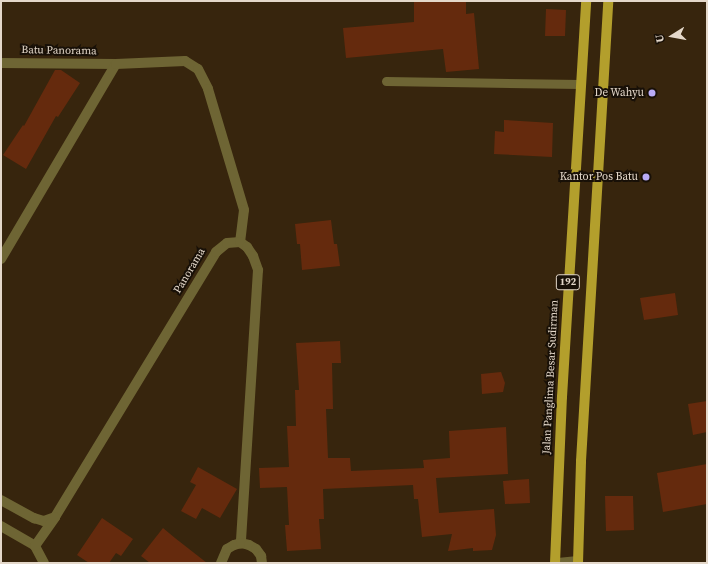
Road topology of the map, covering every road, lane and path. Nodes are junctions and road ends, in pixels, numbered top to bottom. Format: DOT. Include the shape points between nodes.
graph roads {
  1 [pos="586,1"];
  2 [pos="608,1"];
  3 [pos="1,63"];
  4 [pos="116,64"];
  5 [pos="386,81"];
  6 [pos="580,84"];
  7 [pos="240,242"];
  8 [pos="1,259"];
  9 [pos="1,500"];
  10 [pos="55,517"];
  11 [pos="1,526"];
  12 [pos="242,543"];
  13 [pos="35,546"];
  14 [pos="578,562"];
  15 [pos="44,563"];
  16 [pos="221,563"];
  17 [pos="262,563"];
  18 [pos="557,563"];
  1 -- 6 [label="main road, Jalan Panglima Besar Sudirman / 192"];
  2 -- 14 [label="main road, 192" via="581,461"];
  3 -- 4 [label="street, Batu Panorama"];
  4 -- 7 [label="street, Batu Panorama" via="185,61 198,69 208,89 244,210"];
  4 -- 8 [label="street"];
  5 -- 6 [label="lane"];
  6 -- 18 [label="main road, Jalan Panglima Besar Sudirman / 192" via="562,397"];
  7 -- 10 [label="street, Panorama" via="227,243 216,252"];
  7 -- 12 [label="street" via="253,256 258,270"];
  9 -- 10 [label="street" via="34,518 44,521"];
  10 -- 13 [label="street, Panorama"];
  11 -- 13 [label="street"];
  12 -- 16 [label="street" via="227,549"];
  12 -- 17 [label="street" via="256,549"];
  13 -- 15 [label="street"];
  14 -- 18 [label="street"];
}
